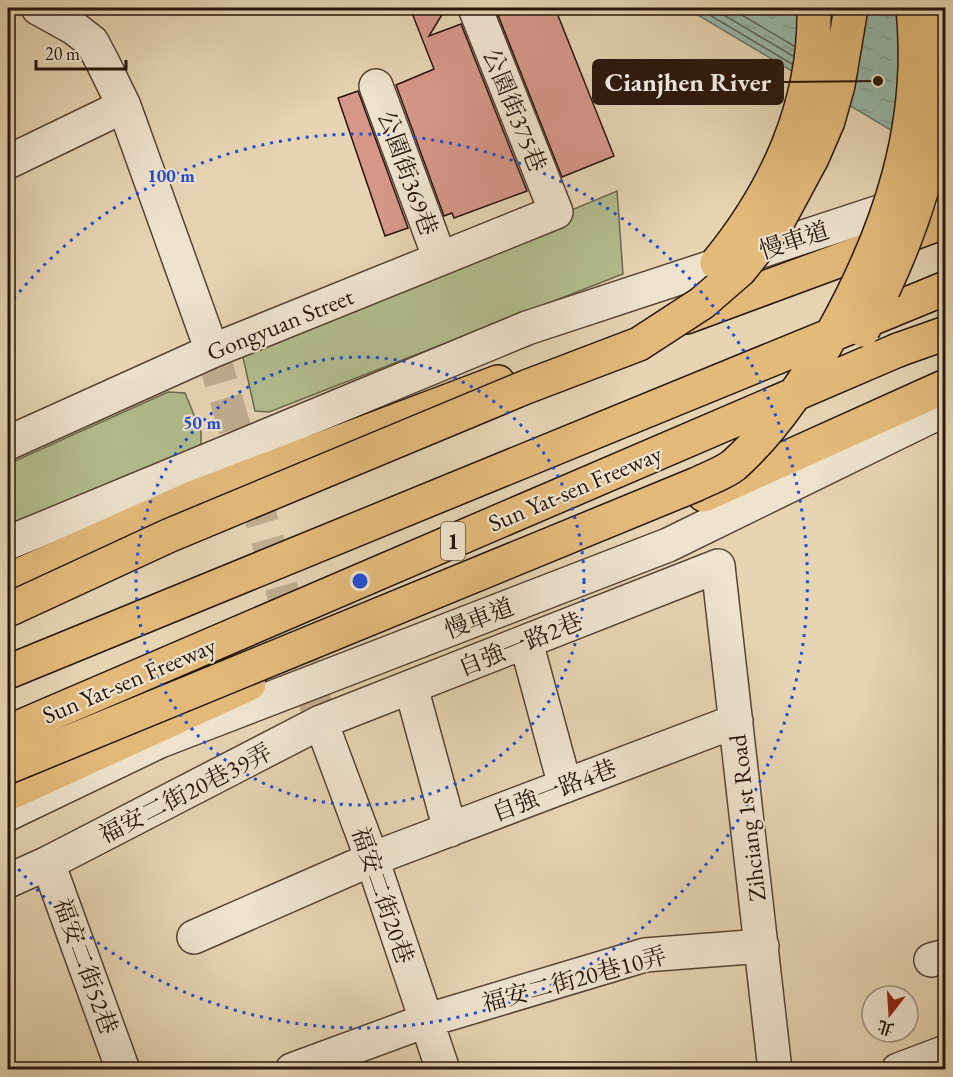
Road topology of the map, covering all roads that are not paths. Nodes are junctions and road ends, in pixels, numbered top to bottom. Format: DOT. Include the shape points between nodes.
graph roads {
  1 [pos="475,8"];
  2 [pos="814,8"];
  3 [pos="851,8"];
  4 [pos="913,8"];
  5 [pos="944,8"];
  6 [pos="50,10"];
  7 [pos="376,86"];
  8 [pos="124,106"];
  9 [pos="8,162"];
  10 [pos="942,201"];
  11 [pos="556,212"];
  12 [pos="440,259"];
  13 [pos="945,288"];
  14 [pos="945,333"];
  15 [pos="212,351"];
  16 [pos="617,352"];
  17 [pos="945,386"];
  18 [pos="945,409"];
  19 [pos="8,443"];
  20 [pos="733,466"];
  21 [pos="8,543"];
  22 [pos="718,566"];
  23 [pos="8,580"];
  24 [pos="8,610"];
  25 [pos="526,642"];
  26 [pos="8,672"];
  27 [pos="411,687"];
  28 [pos="736,721"];
  29 [pos="321,723"];
  30 [pos="8,732"];
  31 [pos="8,767"];
  32 [pos="565,786"];
  33 [pos="8,794"];
  34 [pos="8,814"];
  35 [pos="450,830"];
  36 [pos="372,859"];
  37 [pos="48,863"];
  38 [pos="8,881"];
  39 [pos="194,937"];
  40 [pos="762,946"];
  41 [pos="425,1021"];
  42 [pos="945,1052"];
  43 [pos="123,1070"];
  44 [pos="292,1070"];
  45 [pos="442,1070"];
  46 [pos="775,1070"];
  47 [pos="898,1070"];
  1 -- 11 [label="street, 公園街375巷"];
  2 -- 16 [label="highway, bridge" via="810,80 798,124 770,186 735,242 702,281 671,311"];
  3 -- 16 [label="highway, bridge" via="828,121 776,225 740,270 702,303 639,344"];
  4 -- 20 [label="highway, bridge" via="912,111 904,156 882,231 864,276 805,382"];
  5 -- 20 [label="highway, bridge" via="942,75 930,167 878,302 856,344 816,396 778,436"];
  6 -- 8 [label="street" via="92,42"];
  7 -- 12 [label="street, 公園街369巷"];
  8 -- 9 [label="street"];
  8 -- 15 [label="street"];
  10 -- 21 [label="street, 慢車道" via="527,328"];
  10 -- 23 [label="highway" via="700,312 499,382 192,498"];
  11 -- 12 [label="street, Gongyuan Street"];
  12 -- 15 [label="street, Gongyuan Street"];
  13 -- 26 [label="highway, Sun Yat-sen Freeway / 1, bridge"];
  14 -- 30 [label="highway, Sun Yat-sen Freeway / 1, bridge" via="887,354"];
  15 -- 19 [label="street, Gongyuan Street"];
  16 -- 24 [label="highway, bridge" via="168,536"];
  17 -- 33 [label="highway" via="664,513 326,649"];
  18 -- 34 [label="street, 慢車道" via="668,545 160,741"];
  20 -- 31 [label="highway, bridge" via="698,484"];
  22 -- 25 [label="street, 自強一路2巷"];
  22 -- 28 [label="street, Zihciang 1st Road"];
  25 -- 27 [label="street, 自強一路2巷"];
  25 -- 32 [label="street"];
  27 -- 29 [label="street, 自強一路2巷"];
  27 -- 35 [label="street"];
  28 -- 32 [label="street, 自強一路4巷"];
  28 -- 40 [label="street, Zihciang 1st Road"];
  29 -- 36 [label="street, 福安二街20巷"];
  29 -- 37 [label="street, 福安二街20巷39弄"];
  32 -- 35 [label="street, 自強一路4巷"];
  35 -- 36 [label="street, 自強一路4巷"];
  36 -- 39 [label="street, 自強一路4巷"];
  36 -- 41 [label="street, 福安二街20巷"];
  37 -- 38 [label="street, 福安二街20巷39弄"];
  37 -- 43 [label="street, 福安二街52巷"];
  40 -- 41 [label="street, 福安二街20巷10弄" via="645,955"];
  40 -- 46 [label="street, Zihciang 1st Road"];
  41 -- 44 [label="street, 福安二街20巷10弄"];
  41 -- 45 [label="street, 福安二街20巷"];
  42 -- 47 [label="street"];
}
